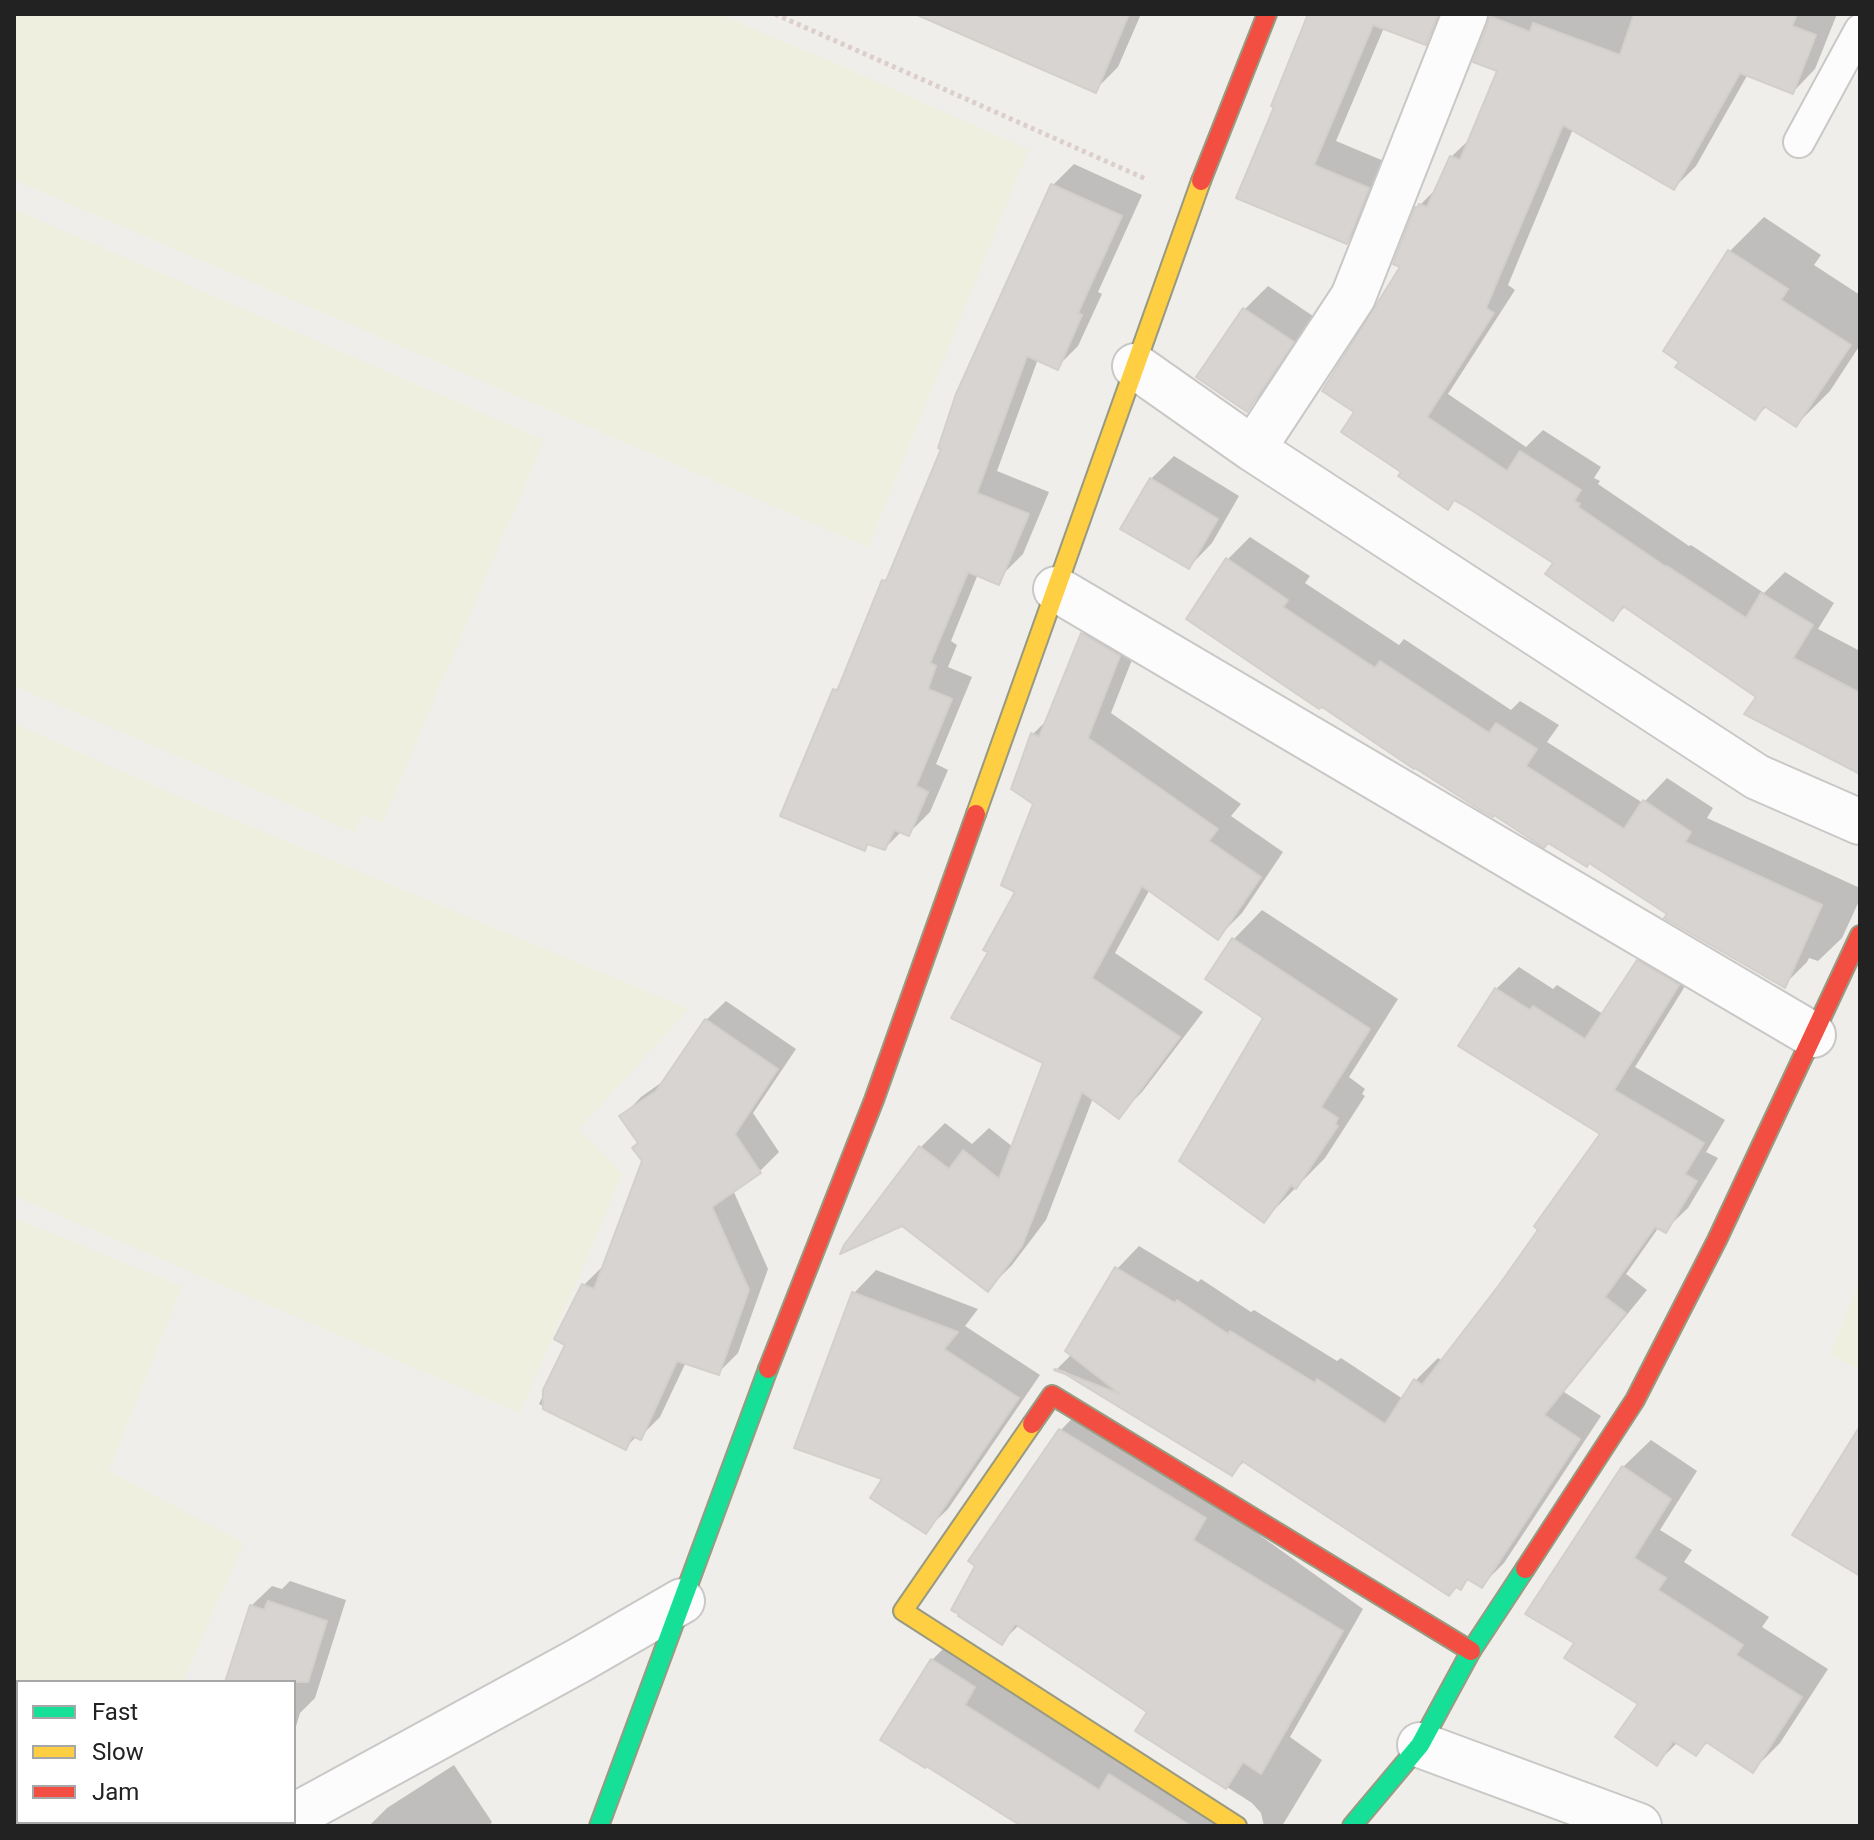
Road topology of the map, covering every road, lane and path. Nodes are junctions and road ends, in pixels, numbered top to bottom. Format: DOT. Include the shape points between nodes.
graph roads {
  1 [pos="775,14"];
  2 [pos="1267,14"];
  3 [pos="1465,14"];
  4 [pos="1860,30"];
  5 [pos="1799,142"];
  6 [pos="1194,200"];
  7 [pos="1135,366"];
  8 [pos="1253,449"];
  9 [pos="1056,589"];
  10 [pos="1860,822"];
  11 [pos="1860,935"];
  12 [pos="1813,1035"];
  13 [pos="682,1601"];
  14 [pos="1471,1651"];
  15 [pos="1420,1745"];
  16 [pos="296,1815"];
  17 [pos="599,1826"];
  18 [pos="1237,1826"];
  19 [pos="1352,1826"];
  20 [pos="1639,1826"];
  1 -- 6 [label="path"];
  2 -- 6 [label="street"];
  3 -- 8 [label="street" via="1353,297"];
  4 -- 5 [label="lane"];
  6 -- 7 [label="street"];
  7 -- 8 [label="street"];
  7 -- 9 [label="street"];
  8 -- 10 [label="street" via="1757,777"];
  9 -- 12 [label="street"];
  9 -- 13 [label="street" via="874,1100"];
  11 -- 12 [label="street"];
  12 -- 14 [label="street" via="1635,1400"];
  13 -- 16 [label="street"];
  13 -- 17 [label="street"];
  14 -- 15 [label="street"];
  14 -- 18 [label="street" via="1052,1395 903,1611"];
  15 -- 19 [label="street"];
  15 -- 20 [label="street"];
}
